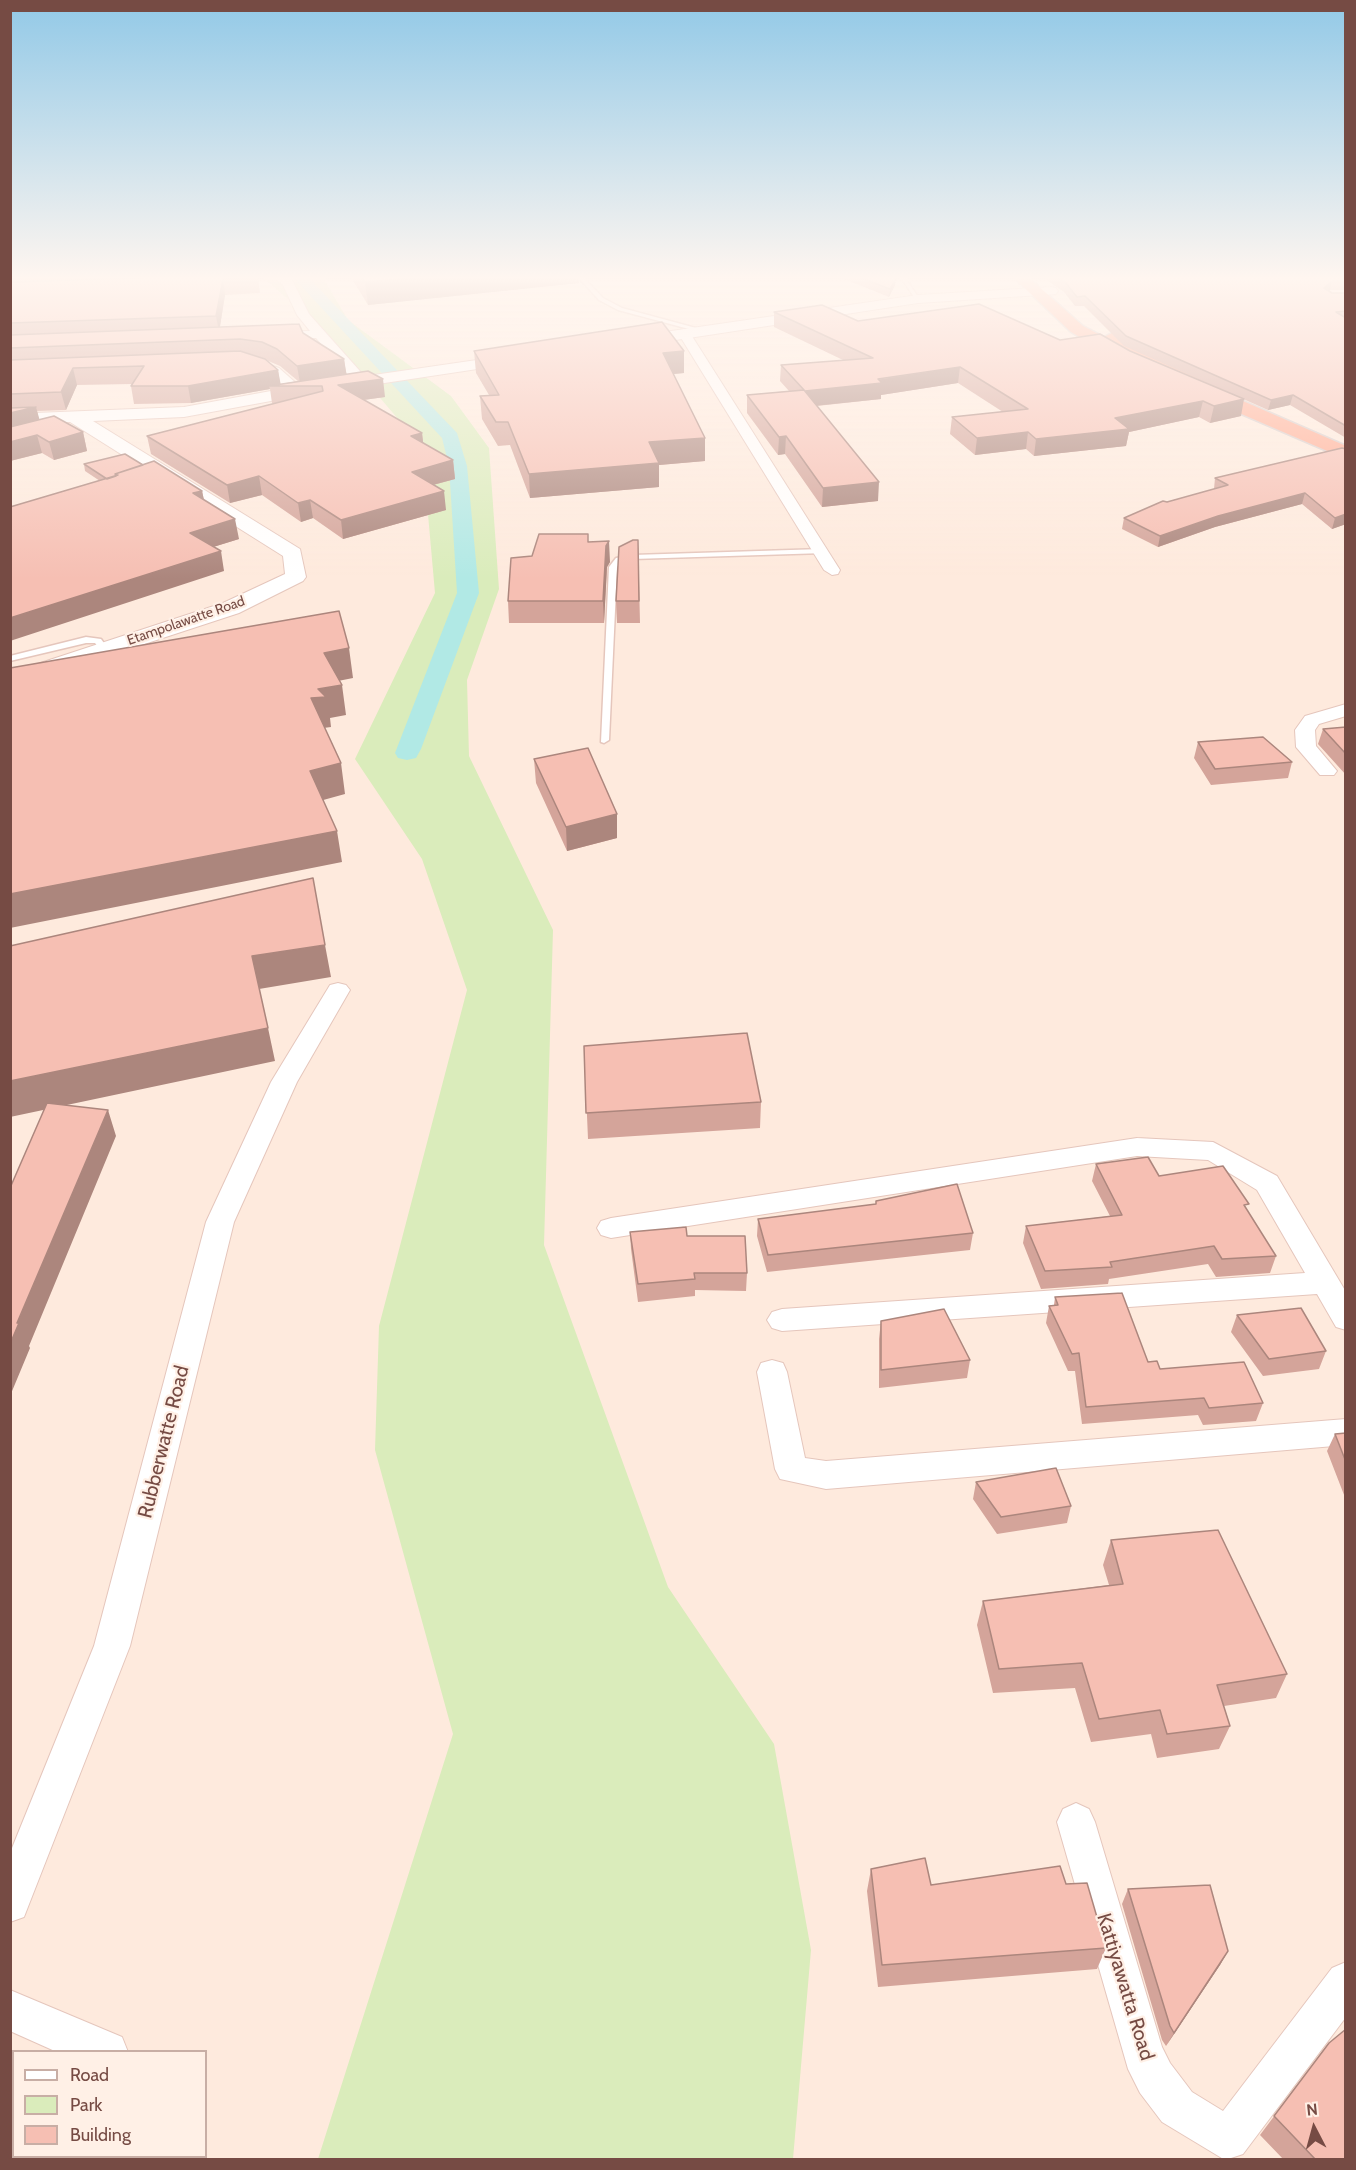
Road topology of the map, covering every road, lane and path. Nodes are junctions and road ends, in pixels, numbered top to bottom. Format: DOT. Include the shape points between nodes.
graph roads {
  1 [pos="282,377"];
  2 [pos="358,377"];
  3 [pos="392,377"];
  4 [pos="712,377"];
  5 [pos="1171,377"];
  6 [pos="1192,377"];
  7 [pos="362,382"];
  8 [pos="298,391"];
  9 [pos="184,412"];
  10 [pos="10,419"];
  11 [pos="77,420"];
  12 [pos="34,434"];
  13 [pos="111,440"];
  14 [pos="1346,442"];
  15 [pos="1346,453"];
  16 [pos="822,551"];
  17 [pos="832,570"];
  18 [pos="105,650"];
  19 [pos="10,659"];
  20 [pos="10,681"];
  21 [pos="1346,710"];
  22 [pos="604,740"];
  23 [pos="1327,771"];
  24 [pos="338,990"];
  25 [pos="611,1228"];
  26 [pos="1325,1283"];
  27 [pos="1346,1319"];
  28 [pos="782,1320"];
  29 [pos="772,1372"];
  30 [pos="1346,1431"];
  31 [pos="1076,1822"];
  32 [pos="10,1903"];
  33 [pos="1346,1982"];
  34 [pos="10,2010"];
  35 [pos="101,2050"];
  36 [pos="1227,2149"];
  1 -- 8 [label="street"];
  2 -- 7 [label="street"];
  3 -- 7 [label="street"];
  4 -- 16 [label="street"];
  5 -- 15 [label="highway"];
  6 -- 14 [label="highway"];
  7 -- 8 [label="street"];
  8 -- 9 [label="street"];
  9 -- 11 [label="street"];
  9 -- 13 [label="street"];
  10 -- 11 [label="street"];
  11 -- 12 [label="street"];
  11 -- 13 [label="street, Etampolawatte Road"];
  13 -- 18 [label="street, Etampolawatte Road" via="161,476 293,553 296,577 231,608"];
  16 -- 17 [label="street"];
  16 -- 22 [label="lane" via="619,560 613,567"];
  18 -- 19 [label="lane" via="98,641 86,640"];
  18 -- 20 [label="street, Etampolawatte Road"];
  21 -- 23 [label="street" via="1312,720 1305,730 1306,747"];
  24 -- 32 [label="street, Rubberwatte Road" via="284,1082 220,1222 112,1646"];
  25 -- 26 [label="street" via="1137,1147 1213,1150 1267,1183"];
  26 -- 27 [label="street"];
  26 -- 28 [label="street"];
  29 -- 30 [label="street" via="791,1469 826,1474"];
  31 -- 36 [label="street, Kattiyawatta Road" via="1143,2054 1177,2107"];
  33 -- 36 [label="street, Kattiyawatta Road"];
  34 -- 35 [label="street"];
}
